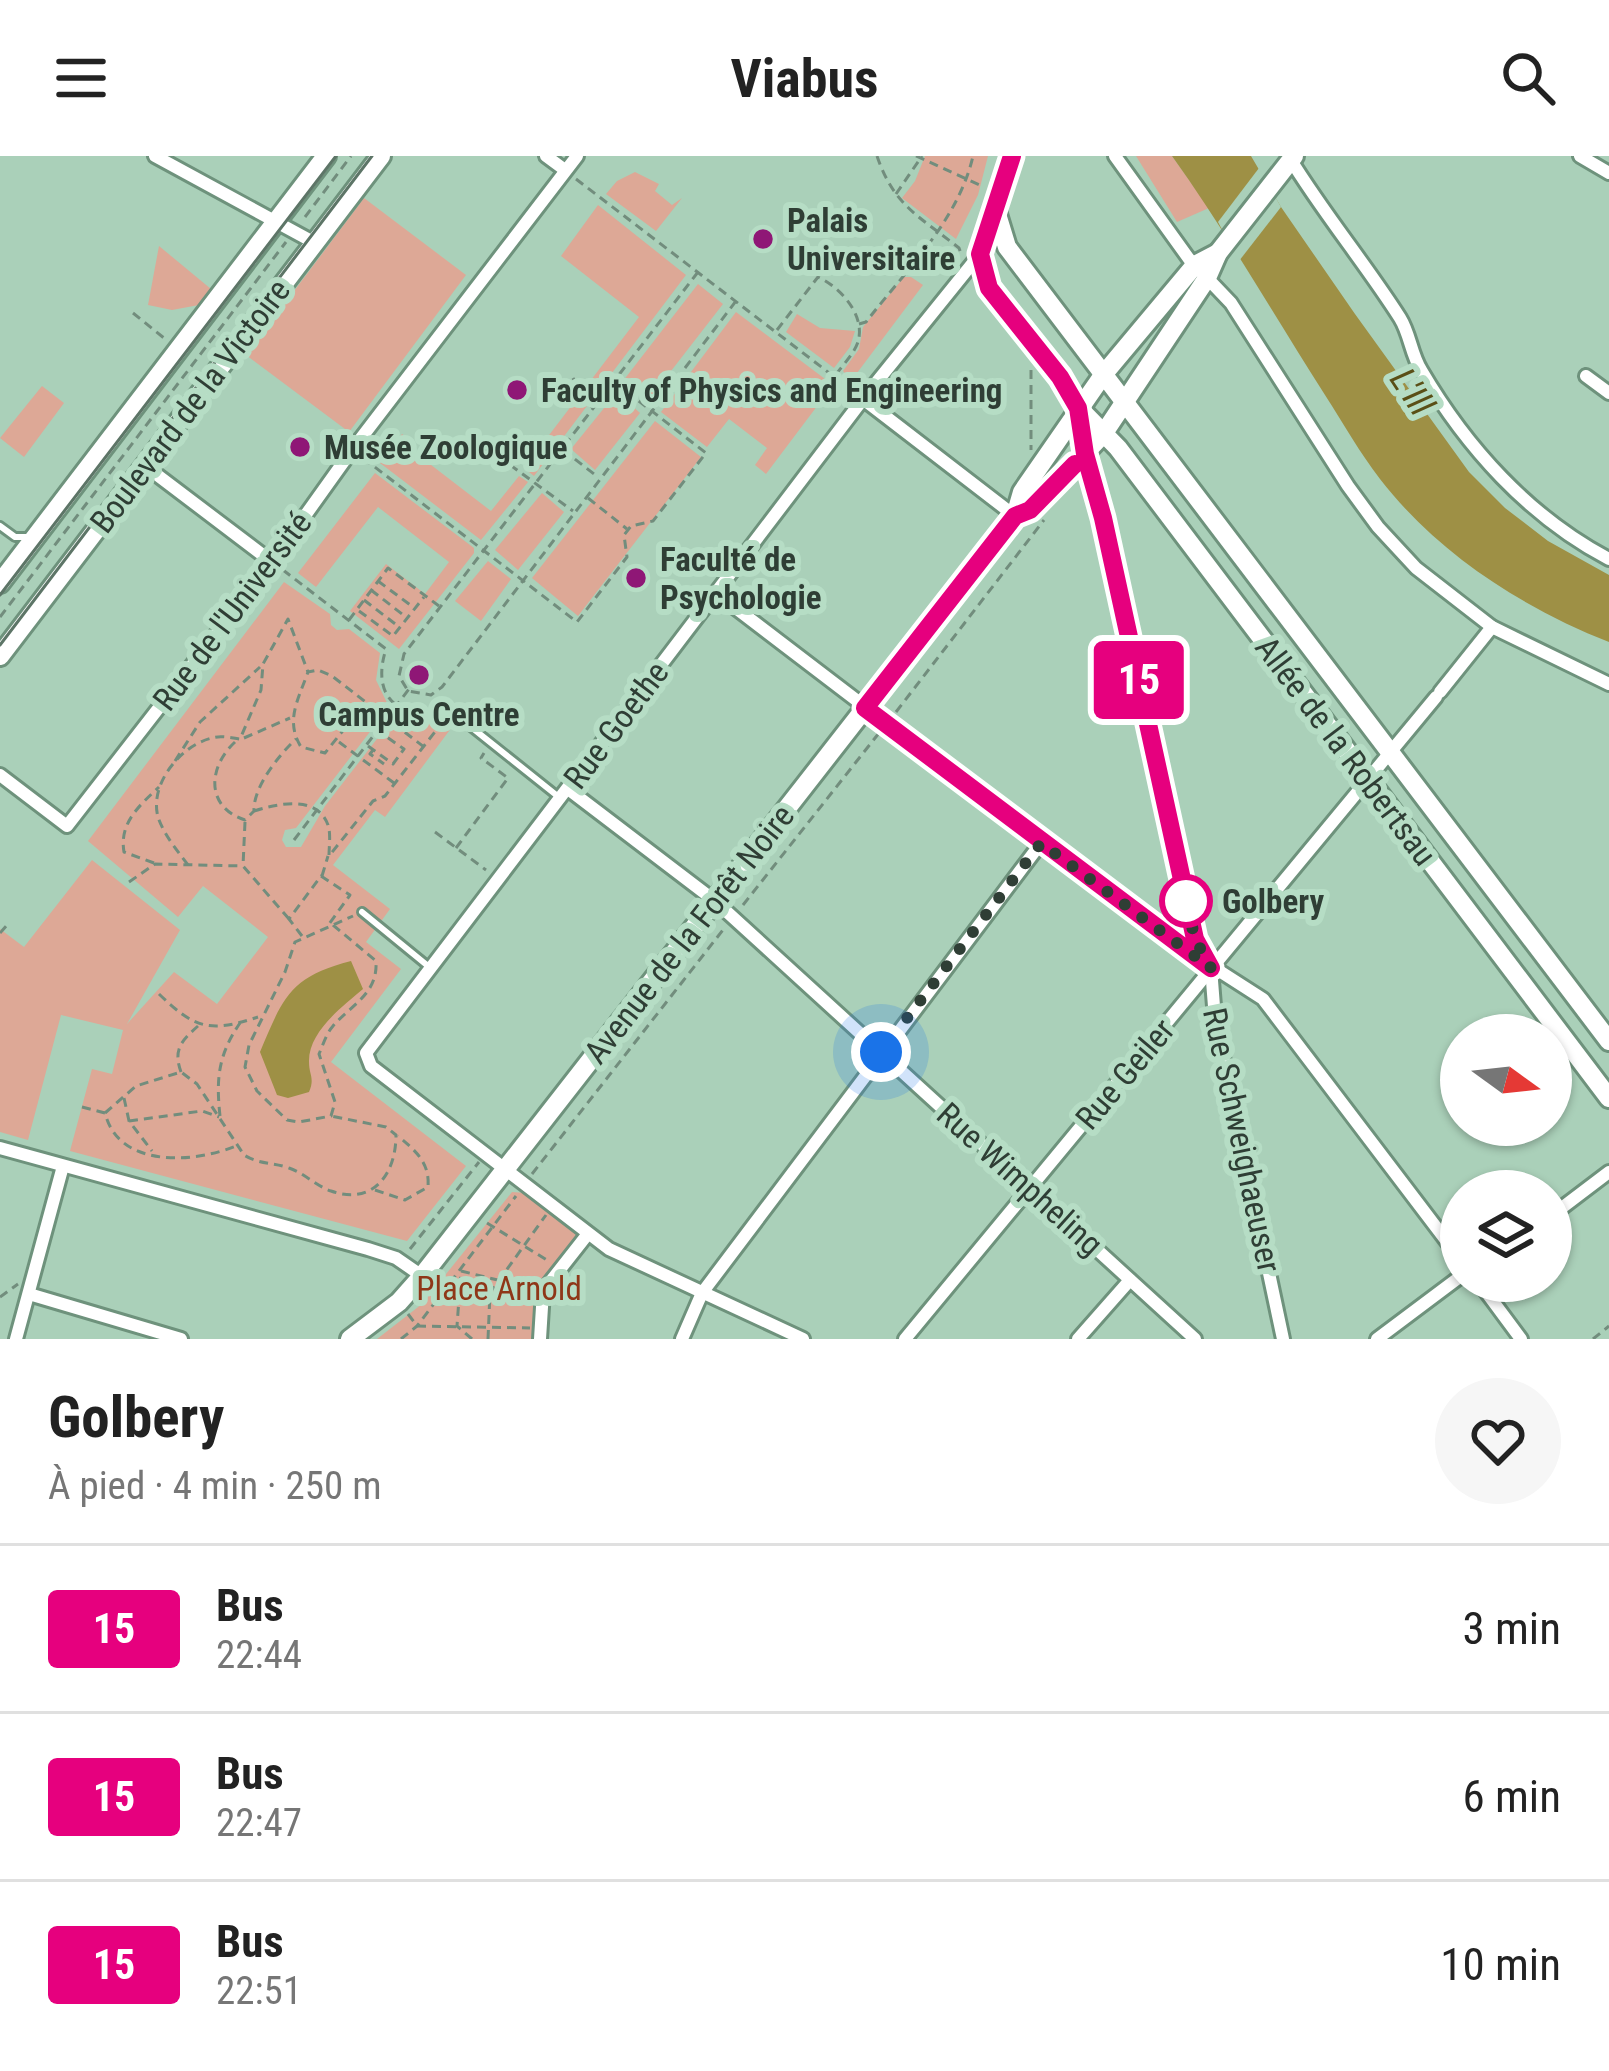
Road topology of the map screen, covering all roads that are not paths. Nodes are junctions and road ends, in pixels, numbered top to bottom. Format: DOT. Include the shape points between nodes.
graph roads {
  1 [pos="155,156"];
  2 [pos="326,156"];
  3 [pos="381,156"];
  4 [pos="546,156"];
  5 [pos="577,156"];
  6 [pos="1012,156"];
  7 [pos="1115,156"];
  8 [pos="1580,156"];
  9 [pos="1291,157"];
  10 [pos="565,170"];
  11 [pos="1609,172"];
  12 [pos="999,203"];
  13 [pos="277,221"];
  14 [pos="315,243"];
  15 [pos="973,261"];
  16 [pos="1201,272"];
  17 [pos="1103,375"];
  18 [pos="1586,376"];
  19 [pos="1609,393"];
  20 [pos="863,399"];
  21 [pos="1124,404"];
  22 [pos="1078,408"];
  23 [pos="1104,434"];
  24 [pos="1085,454"];
  25 [pos="144,465"];
  26 [pos="56,512"];
  27 [pos="1015,516"];
  28 [pos="0,526"];
  29 [pos="28,536"];
  30 [pos="1609,559"];
  31 [pos="16,562"];
  32 [pos="272,562"];
  33 [pos="0,584"];
  34 [pos="716,593"];
  35 [pos="1492,627"];
  36 [pos="0,656"];
  37 [pos="1609,684"];
  38 [pos="446,707"];
  39 [pos="865,708"];
  40 [pos="1389,753"];
  41 [pos="0,775"];
  42 [pos="1368,781"];
  43 [pos="565,794"];
  44 [pos="1041,843"];
  45 [pos="715,901"];
  46 [pos="362,912"];
  47 [pos="431,968"];
  48 [pos="1211,968"];
  49 [pos="1609,1043"];
  50 [pos="881,1052"];
  51 [pos="1584,1064"];
  52 [pos="1609,1098"];
  53 [pos="0,1148"];
  54 [pos="63,1166"];
  55 [pos="506,1168"];
  56 [pos="1609,1172"];
  57 [pos="1029,1189"];
  58 [pos="1572,1200"];
  59 [pos="1440,1232"];
  60 [pos="587,1235"];
  61 [pos="422,1276"];
  62 [pos="1130,1280"];
  63 [pos="1440,1292"];
  64 [pos="702,1293"];
  65 [pos="29,1294"];
  66 [pos="1494,1302"];
  67 [pos="540,1334"];
  68 [pos="16,1339"];
  69 [pos="181,1339"];
  70 [pos="350,1339"];
  71 [pos="682,1339"];
  72 [pos="802,1339"];
  73 [pos="905,1339"];
  74 [pos="1078,1339"];
  75 [pos="1195,1339"];
  76 [pos="1283,1339"];
  77 [pos="1377,1339"];
  78 [pos="1521,1339"];
  1 -- 13 [label="street"];
  2 -- 13 [label="main road, Boulevard de la Victoire" via="304,202"];
  3 -- 14 [label="main road, Boulevard de la Victoire"];
  4 -- 10 [label="street"];
  5 -- 10 [label="street, Rue de l'Université"];
  6 -- 12 [label="main road"];
  7 -- 16 [label="street"];
  8 -- 11 [label="street"];
  9 -- 16 [label="main road"];
  9 -- 30 [label="street" via="1404,324 1418,365 1496,472"];
  10 -- 32 [label="street, Rue de l'Université"];
  12 -- 15 [label="main road"];
  12 -- 17 [label="main road, Allée de la Robertsau" via="1007,247"];
  13 -- 14 [label="street"];
  13 -- 26 [label="main road, Boulevard de la Victoire" via="272,244"];
  14 -- 25 [label="main road, Boulevard de la Victoire"];
  15 -- 20 [label="street, Rue Goethe"];
  15 -- 22 [label="main road"];
  16 -- 17 [label="main road, Avenue de la Forêt Noire"];
  16 -- 21 [label="main road, Avenue de la Forêt Noire"];
  16 -- 35 [label="street" via="1232,303 1378,527"];
  17 -- 21 [label="main road, Allée de la Robertsau"];
  17 -- 22 [label="main road, Avenue de la Forêt Noire"];
  18 -- 19 [label="street"];
  20 -- 27 [label="street"];
  20 -- 34 [label="street, Rue Goethe"];
  21 -- 23 [label="main road, Avenue de la Forêt Noire"];
  21 -- 40 [label="main road, Allée de la Robertsau"];
  22 -- 23 [label="main road, Allée de la Robertsau"];
  22 -- 24 [label="main road"];
  22 -- 27 [label="main road, Avenue de la Forêt Noire" via="1022,492"];
  23 -- 24 [label="main road, Avenue de la Forêt Noire"];
  23 -- 42 [label="main road, Allée de la Robertsau"];
  24 -- 27 [label="main road, Avenue de la Forêt Noire"];
  24 -- 48 [label="street, Rue Schweighaeuser" via="1195,939"];
  25 -- 32 [label="street"];
  25 -- 36 [label="main road, Boulevard de la Victoire"];
  26 -- 29 [label="lane"];
  26 -- 31 [label="main road, Boulevard de la Victoire"];
  27 -- 39 [label="main road, Avenue de la Forêt Noire"];
  28 -- 29 [label="lane"];
  29 -- 31 [label="lane"];
  31 -- 33 [label="main road, Boulevard de la Victoire"];
  32 -- 41 [label="street, Rue de l'Université" via="67,826"];
  34 -- 39 [label="street"];
  34 -- 43 [label="street, Rue Goethe"];
  35 -- 37 [label="street"];
  35 -- 40 [label="street, Rue Geiler"];
  38 -- 43 [label="lane"];
  39 -- 44 [label="street"];
  39 -- 45 [label="main road, Avenue de la Forêt Noire"];
  40 -- 42 [label="street, Rue Geiler"];
  40 -- 49 [label="main road, Allée de la Robertsau"];
  42 -- 48 [label="street, Rue Geiler"];
  42 -- 51 [label="main road, Allée de la Robertsau"];
  43 -- 45 [label="street, Rue Wimpheling"];
  43 -- 47 [label="street, Rue Goethe"];
  44 -- 48 [label="street"];
  44 -- 50 [label="street"];
  45 -- 50 [label="street, Rue Wimpheling"];
  45 -- 55 [label="main road, Avenue de la Forêt Noire"];
  46 -- 47 [label="lane"];
  47 -- 55 [label="street, Rue Goethe" via="366,1053 370,1066"];
  48 -- 57 [label="street, Rue Geiler"];
  48 -- 59 [label="street" via="1263,999"];
  48 -- 76 [label="street, Rue Schweighaeuser"];
  49 -- 51 [label="main road"];
  50 -- 57 [label="street, Rue Wimpheling"];
  50 -- 64 [label="street"];
  51 -- 52 [label="main road, Allée de la Robertsau"];
  53 -- 54 [label="street"];
  54 -- 61 [label="street" via="401,1261"];
  54 -- 65 [label="street"];
  55 -- 60 [label="street, Rue Goethe"];
  55 -- 61 [label="main road, Avenue de la Forêt Noire"];
  56 -- 58 [label="street"];
  57 -- 62 [label="street, Rue Wimpheling"];
  57 -- 73 [label="street, Rue Geiler"];
  60 -- 64 [label="street, Rue Goethe"];
  60 -- 67 [label="street" via="543,1292"];
  61 -- 70 [label="main road, Avenue de la Forêt Noire"];
  62 -- 74 [label="street"];
  62 -- 75 [label="street, Rue Wimpheling"];
  63 -- 77 [label="street"];
  64 -- 71 [label="street"];
  64 -- 72 [label="street, Rue Goethe"];
  65 -- 68 [label="street"];
  65 -- 69 [label="street"];
  66 -- 78 [label="street"];
}
